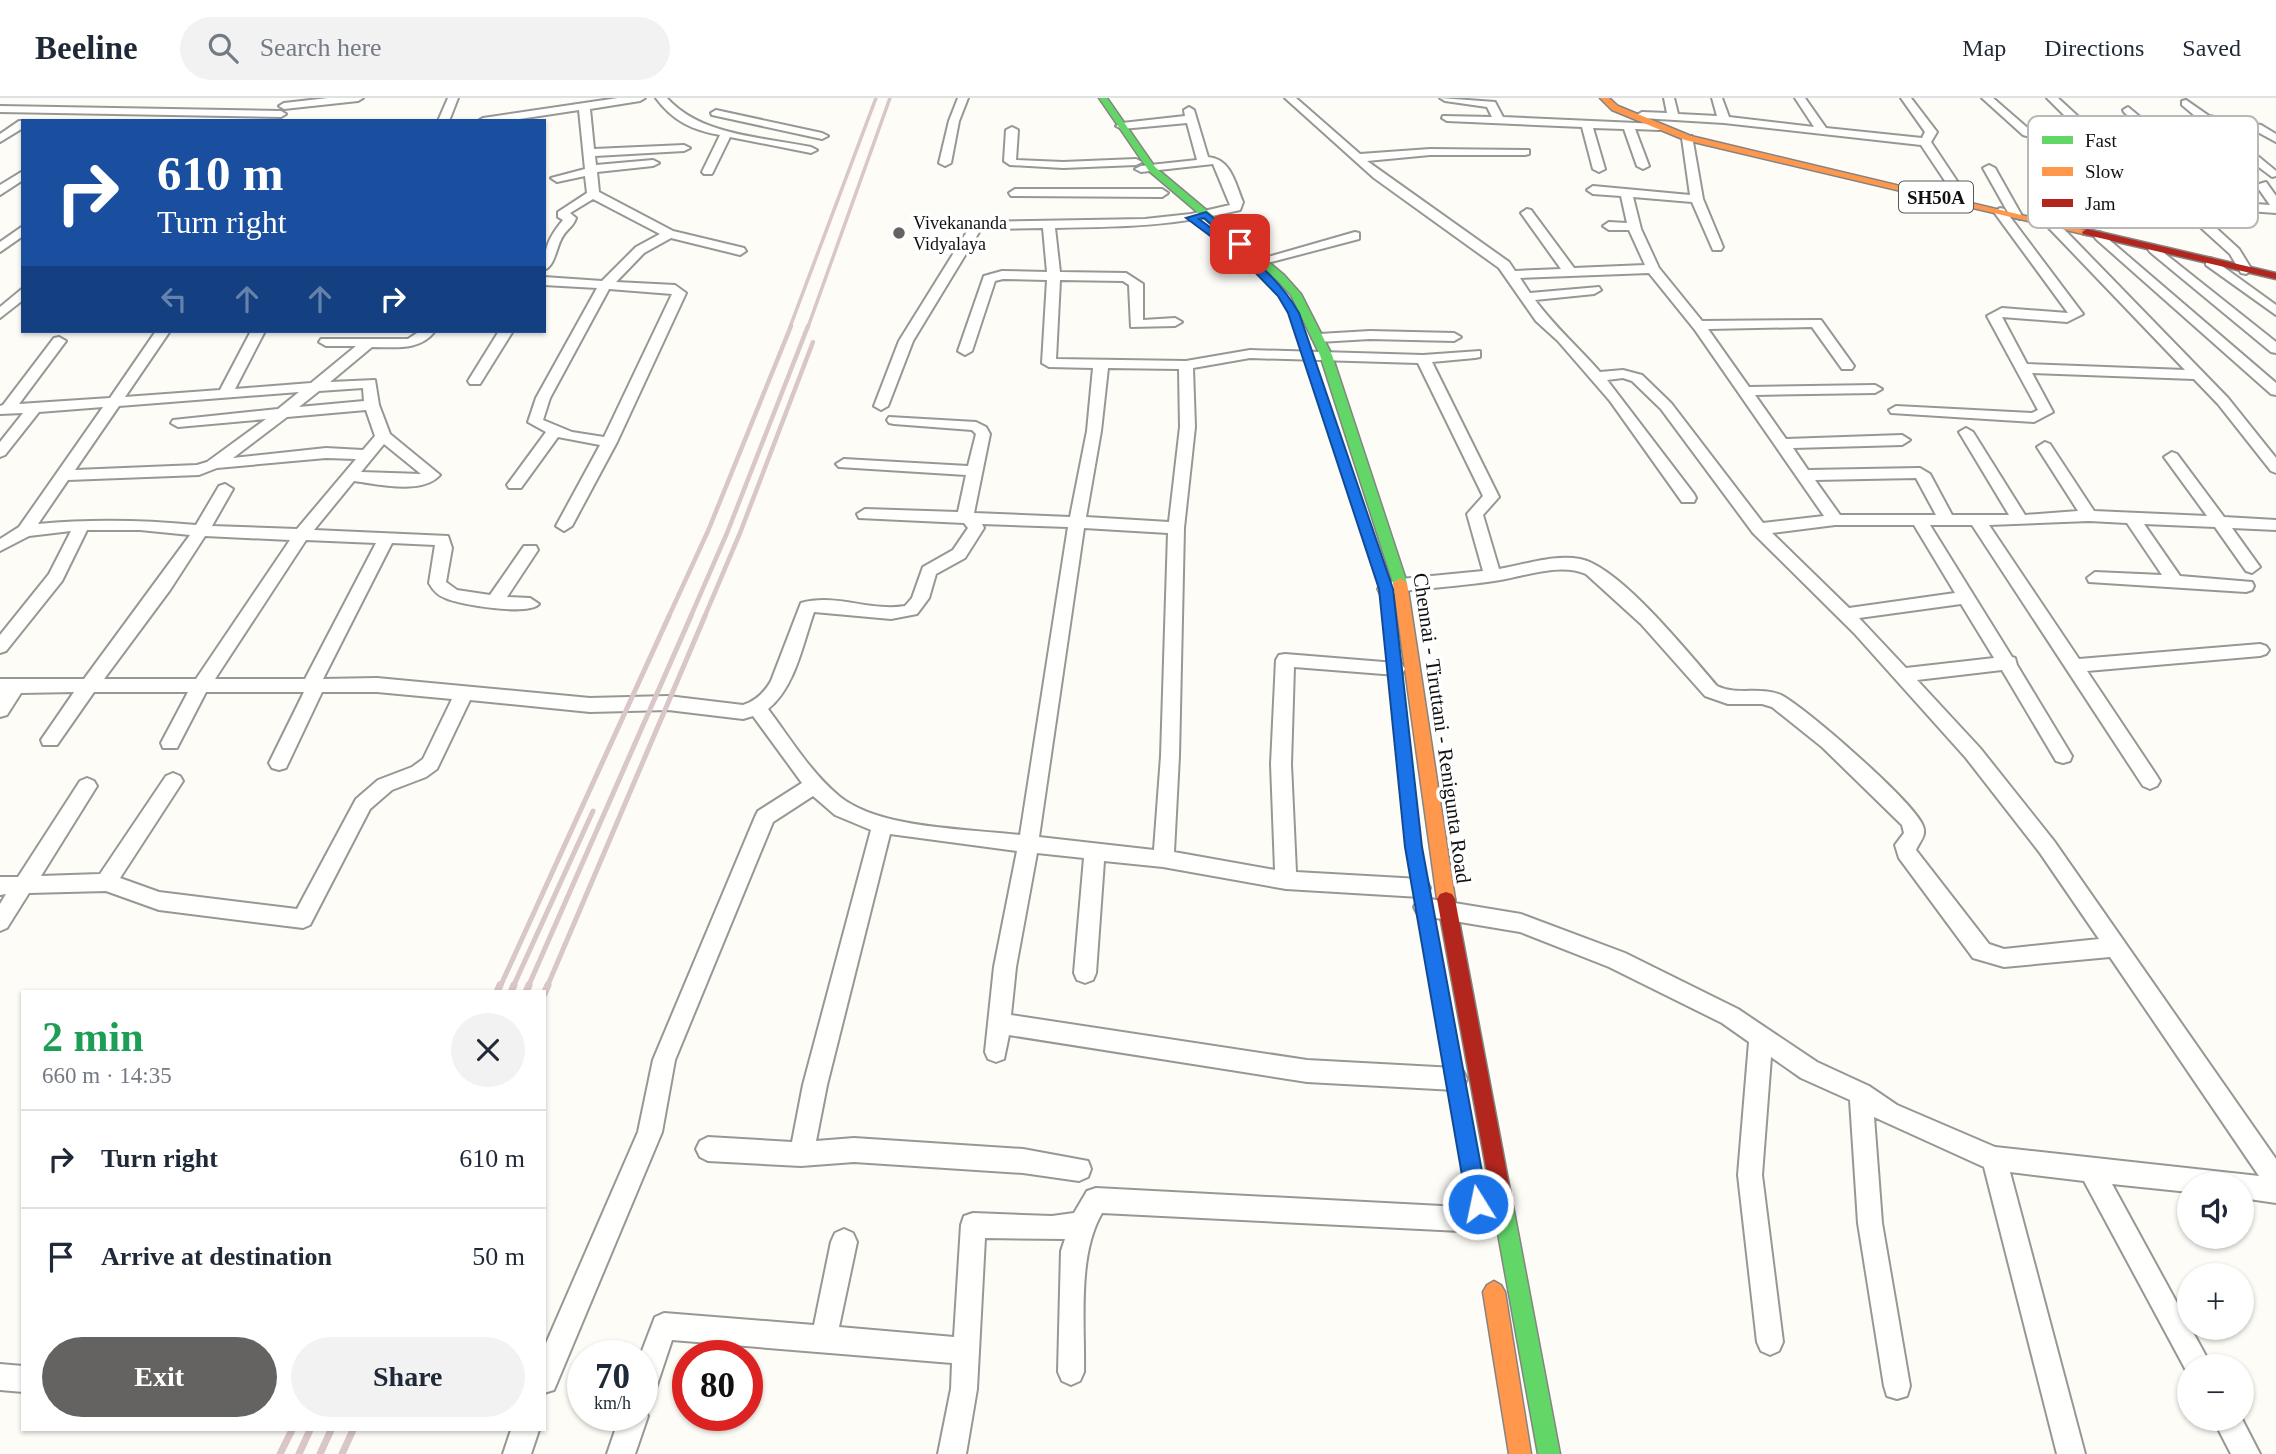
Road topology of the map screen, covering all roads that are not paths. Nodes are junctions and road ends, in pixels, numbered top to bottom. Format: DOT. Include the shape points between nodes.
graph roads {
  1 [pos="59,98"];
  2 [pos="136,98"];
  3 [pos="202,98"];
  4 [pos="364,98"];
  5 [pos="453,98"];
  6 [pos="640,98"];
  7 [pos="661,98"];
  8 [pos="963,98"];
  9 [pos="1093,98"];
  10 [pos="1103,98"];
  11 [pos="1290,98"];
  12 [pos="1445,98"];
  13 [pos="1604,98"];
  14 [pos="1669,98"];
  15 [pos="1717,98"];
  16 [pos="1800,98"];
  17 [pos="1906,98"];
  18 [pos="1987,98"];
  19 [pos="2052,98"];
  20 [pos="356,101"];
  21 [pos="2186,103"];
  22 [pos="584,107"];
  23 [pos="0,108"];
  24 [pos="41,110"];
  25 [pos="283,110"];
  26 [pos="2128,110"];
  27 [pos="112,112"];
  28 [pos="187,116"];
  29 [pos="2072,116"];
  30 [pos="2135,116"];
  31 [pos="2202,116"];
  32 [pos="1673,117"];
  33 [pos="1447,118"];
  34 [pos="28,119"];
  35 [pos="98,119"];
  36 [pos="444,119"];
  37 [pos="497,119"];
  38 [pos="1499,119"];
  39 [pos="1724,120"];
  40 [pos="1630,121"];
  41 [pos="21,124"];
  42 [pos="1587,124"];
  43 [pos="1122,126"];
  44 [pos="2258,127"];
  45 [pos="700,128"];
  46 [pos="1012,130"];
  47 [pos="1823,131"];
  48 [pos="2028,133"];
  49 [pos="726,134"];
  50 [pos="822,136"];
  51 [pos="1688,138"];
  52 [pos="0,139"];
  53 [pos="2276,139"];
  54 [pos="1926,142"];
  55 [pos="684,148"];
  56 [pos="811,150"];
  57 [pos="1525,152"];
  58 [pos="589,153"];
  59 [pos="1358,158"];
  60 [pos="1203,160"];
  61 [pos="653,163"];
  62 [pos="945,163"];
  63 [pos="2258,163"];
  64 [pos="1643,166"];
  65 [pos="1143,167"];
  66 [pos="1989,168"];
  67 [pos="1599,169"];
  68 [pos="591,170"];
  69 [pos="708,172"];
  70 [pos="2272,174"];
  71 [pos="21,175"];
  72 [pos="556,178"];
  73 [pos="2262,185"];
  74 [pos="21,187"];
  75 [pos="1,189"];
  76 [pos="1593,190"];
  77 [pos="1015,193"];
  78 [pos="1162,193"];
  79 [pos="1626,193"];
  80 [pos="593,194"];
  81 [pos="1697,199"];
  82 [pos="1955,201"];
  83 [pos="2258,206"];
  84 [pos="2276,207"];
  85 [pos="1527,213"];
  86 [pos="2008,214"];
  87 [pos="1198,217"];
  88 [pos="2028,219"];
  89 [pos="1049,225"];
  90 [pos="1609,226"];
  91 [pos="1635,227"];
  92 [pos="2056,228"];
  93 [pos="2068,228"];
  94 [pos="2209,228"];
  95 [pos="21,232"];
  96 [pos="669,234"];
  97 [pos="1355,236"];
  98 [pos="2100,236"];
  99 [pos="1717,247"];
  100 [pos="0,248"];
  101 [pos="2154,249"];
  102 [pos="740,251"];
  103 [pos="546,261"];
  104 [pos="1260,261"];
  105 [pos="2211,262"];
  106 [pos="1653,269"];
  107 [pos="2246,270"];
  108 [pos="1569,271"];
  109 [pos="1511,275"];
  110 [pos="2276,276"];
  111 [pos="1054,277"];
  112 [pos="546,281"];
  113 [pos="605,285"];
  114 [pos="1594,290"];
  115 [pos="21,294"];
  116 [pos="1527,298"];
  117 [pos="2276,311"];
  118 [pos="0,314"];
  119 [pos="1175,322"];
  120 [pos="1698,325"];
  121 [pos="162,333"];
  122 [pos="257,333"];
  123 [pos="426,333"];
  124 [pos="505,333"];
  125 [pos="1454,337"];
  126 [pos="1319,338"];
  127 [pos="59,341"];
  128 [pos="371,341"];
  129 [pos="326,342"];
  130 [pos="2276,348"];
  131 [pos="965,351"];
  132 [pos="1475,354"];
  133 [pos="1326,355"];
  134 [pos="1423,359"];
  135 [pos="1309,361"];
  136 [pos="1101,363"];
  137 [pos="1186,365"];
  138 [pos="1847,366"];
  139 [pos="2023,368"];
  140 [pos="2276,368"];
  141 [pos="2255,370"];
  142 [pos="2197,375"];
  143 [pos="1597,377"];
  144 [pos="475,381"];
  145 [pos="1875,388"];
  146 [pos="312,389"];
  147 [pos="1746,391"];
  148 [pos="2276,391"];
  149 [pos="224,395"];
  150 [pos="115,403"];
  151 [pos="372,405"];
  152 [pos="881,406"];
  153 [pos="35,407"];
  154 [pos="4,410"];
  155 [pos="1896,410"];
  156 [pos="287,411"];
  157 [pos="894,420"];
  158 [pos="178,423"];
  159 [pos="554,432"];
  160 [pos="1966,432"];
  161 [pos="383,436"];
  162 [pos="1902,440"];
  163 [pos="609,442"];
  164 [pos="1782,444"];
  165 [pos="2045,447"];
  166 [pos="0,452"];
  167 [pos="1341,454"];
  168 [pos="367,455"];
  169 [pos="2172,457"];
  170 [pos="844,464"];
  171 [pos="212,465"];
  172 [pos="2276,468"];
  173 [pos="975,471"];
  174 [pos="66,475"];
  175 [pos="1804,475"];
  176 [pos="350,476"];
  177 [pos="515,485"];
  178 [pos="225,489"];
  179 [pos="1688,498"];
  180 [pos="865,514"];
  181 [pos="2089,516"];
  182 [pos="2130,516"];
  183 [pos="965,517"];
  184 [pos="1835,520"];
  185 [pos="1919,520"];
  186 [pos="1947,520"];
  187 [pos="1976,520"];
  188 [pos="2020,520"];
  189 [pos="2217,520"];
  190 [pos="1077,522"];
  191 [pos="2276,524"];
  192 [pos="82,525"];
  193 [pos="564,526"];
  194 [pos="1176,528"];
  195 [pos="1759,529"];
  196 [pos="25,531"];
  197 [pos="202,531"];
  198 [pos="301,535"];
  199 [pos="387,537"];
  200 [pos="0,546"];
  201 [pos="530,550"];
  202 [pos="2252,567"];
  203 [pos="1493,576"];
  204 [pos="2095,578"];
  205 [pos="2175,581"];
  206 [pos="2246,586"];
  207 [pos="1394,587"];
  208 [pos="1968,597"];
  209 [pos="496,600"];
  210 [pos="530,604"];
  211 [pos="1845,614"];
  212 [pos="0,647"];
  213 [pos="2260,650"];
  214 [pos="2009,663"];
  215 [pos="2073,666"];
  216 [pos="1396,675"];
  217 [pos="1902,675"];
  218 [pos="313,686"];
  219 [pos="7,687"];
  220 [pos="200,687"];
  221 [pos="85,688"];
  222 [pos="464,693"];
  223 [pos="757,708"];
  224 [pos="0,710"];
  225 [pos="50,740"];
  226 [pos="170,743"];
  227 [pos="2063,756"];
  228 [pos="279,763"];
  229 [pos="173,780"];
  230 [pos="2150,781"];
  231 [pos="816,784"];
  232 [pos="87,786"];
  233 [pos="882,825"];
  234 [pos="1028,845"];
  235 [pos="1095,852"];
  236 [pos="1163,859"];
  237 [pos="1286,880"];
  238 [pos="106,882"];
  239 [pos="26,885"];
  240 [pos="0,886"];
  241 [pos="1448,911"];
  242 [pos="0,922"];
  243 [pos="2115,947"];
  244 [pos="1085,973"];
  245 [pos="999,1023"];
  246 [pos="1761,1037"];
  247 [pos="996,1052"];
  248 [pos="1455,1078"];
  249 [pos="1861,1094"];
  250 [pos="708,1149"];
  251 [pos="801,1154"];
  252 [pos="1994,1159"];
  253 [pos="1079,1169"];
  254 [pos="2092,1171"];
  255 [pos="2177,1180"];
  256 [pos="2276,1180"];
  257 [pos="2254,1188"];
  258 [pos="2276,1191"];
  259 [pos="1480,1219"];
  260 [pos="1081,1225"];
  261 [pos="844,1242"];
  262 [pos="1490,1273"];
  263 [pos="824,1338"];
  264 [pos="1770,1342"];
  265 [pos="658,1343"];
  266 [pos="967,1351"];
  267 [pos="2192,1354"];
  268 [pos="1071,1372"];
  269 [pos="546,1375"];
  270 [pos="0,1377"];
  271 [pos="21,1379"];
  272 [pos="1897,1386"];
  273 [pos="525,1431"];
  274 [pos="629,1431"];
  275 [pos="2234,1431"];
  276 [pos="517,1454"];
  277 [pos="621,1454"];
  278 [pos="952,1454"];
  279 [pos="1520,1454"];
  280 [pos="1549,1454"];
  281 [pos="2071,1454"];
  282 [pos="2246,1454"];
  1 -- 24 [label="street"];
  2 -- 27 [label="street"];
  3 -- 28 [label="street"];
  4 -- 20 [label="street"];
  5 -- 36 [label="street"];
  6 -- 22 [label="street"];
  7 -- 45 [label="street" via="676,114"];
  8 -- 62 [label="street"];
  9 -- 65 [label="main road, Chennai - Tiruttani - Renigunta Road"];
  10 -- 43 [label="main road, Chennai - Tiruttani - Renigunta Road"];
  11 -- 59 [label="street"];
  12 -- 38 [label="street" via="1491,104"];
  13 -- 40 [label="main road, SH50A"];
  14 -- 32 [label="street"];
  15 -- 39 [label="street"];
  16 -- 47 [label="street"];
  17 -- 54 [label="street" via="1930,132"];
  18 -- 48 [label="street"];
  19 -- 29 [label="street"];
  20 -- 25 [label="street"];
  21 -- 31 [label="street"];
  22 -- 37 [label="street"];
  22 -- 58 [label="street"];
  23 -- 24 [label="street"];
  24 -- 27 [label="street"];
  24 -- 34 [label="street"];
  25 -- 28 [label="street"];
  26 -- 30 [label="street"];
  27 -- 28 [label="street"];
  27 -- 35 [label="street"];
  32 -- 39 [label="street"];
  32 -- 40 [label="street"];
  33 -- 38 [label="street"];
  38 -- 42 [label="street"];
  39 -- 47 [label="street"];
  40 -- 42 [label="street"];
  40 -- 51 [label="main road, SH50A"];
  40 -- 64 [label="street"];
  41 -- 52 [label="street"];
  42 -- 67 [label="street"];
  43 -- 60 [label="street" via="1194,119"];
  43 -- 65 [label="main road, Chennai - Tiruttani - Renigunta Road"];
  44 -- 53 [label="street"];
  45 -- 49 [label="street"];
  45 -- 50 [label="street" via="720,109"];
  46 -- 65 [label="street" via="1010,161 1014,163"];
  47 -- 54 [label="street"];
  49 -- 56 [label="street"];
  49 -- 69 [label="street"];
  51 -- 81 [label="street"];
  51 -- 82 [label="main road, SH50A"];
  54 -- 82 [label="street" via="1957,190"];
  55 -- 58 [label="street"];
  57 -- 59 [label="street"];
  58 -- 68 [label="street"];
  59 -- 109 [label="street" via="1504,265"];
  60 -- 65 [label="street" via="1198,165"];
  60 -- 87 [label="street" via="1221,165 1237,207"];
  61 -- 68 [label="street"];
  63 -- 70 [label="street"];
  65 -- 78 [label="main road, Chennai - Tiruttani - Renigunta Road"];
  65 -- 87 [label="main road, Chennai - Tiruttani - Renigunta Road"];
  66 -- 86 [label="street"];
  68 -- 72 [label="street"];
  68 -- 80 [label="street"];
  71 -- 75 [label="street"];
  73 -- 84 [label="street"];
  74 -- 75 [label="street"];
  76 -- 79 [label="street"];
  77 -- 78 [label="street"];
  78 -- 87 [label="main road, Chennai - Tiruttani - Renigunta Road"];
  79 -- 81 [label="street"];
  79 -- 91 [label="street"];
  80 -- 96 [label="street"];
  80 -- 103 [label="street" via="564,212 570,218 568,224 558,232"];
  81 -- 99 [label="street"];
  82 -- 86 [label="main road, SH50A"];
  83 -- 84 [label="street"];
  85 -- 108 [label="street"];
  86 -- 88 [label="main road, SH50A"];
  86 -- 139 [label="street" via="2076,314 2067,318 1996,313"];
  87 -- 89 [label="street"];
  87 -- 104 [label="main road, Chennai - Tiruttani - Renigunta Road"];
  87 -- 135 [label="main road, Chennai - Tiruttani - Renigunta Road" via="1283,295 1294,313"];
  89 -- 111 [label="street"];
  89 -- 152 [label="street" via="987,223 973,228 906,341"];
  90 -- 91 [label="street"];
  91 -- 106 [label="street"];
  92 -- 142 [label="street"];
  93 -- 98 [label="main road, SH50A"];
  94 -- 107 [label="street" via="2235,252"];
  95 -- 100 [label="street"];
  96 -- 102 [label="street"];
  96 -- 113 [label="street" via="640,250"];
  97 -- 104 [label="street"];
  98 -- 101 [label="main road, SH50A"];
  98 -- 141 [label="street"];
  101 -- 105 [label="main road, SH50A"];
  101 -- 130 [label="street"];
  104 -- 126 [label="main road, Chennai - Tiruttani - Renigunta Road" via="1296,294"];
  105 -- 107 [label="main road, SH50A"];
  105 -- 117 [label="street"];
  106 -- 108 [label="street"];
  106 -- 120 [label="street"];
  107 -- 110 [label="main road, SH50A"];
  108 -- 109 [label="street"];
  109 -- 116 [label="street"];
  111 -- 119 [label="street" via="1131,279 1136,284 1136,324"];
  111 -- 131 [label="street" via="1002,275 989,279"];
  111 -- 136 [label="street" via="1049,363"];
  112 -- 113 [label="street"];
  113 -- 159 [label="street" via="543,398 536,422"];
  113 -- 163 [label="street" via="675,289 679,293"];
  114 -- 116 [label="street"];
  115 -- 118 [label="street"];
  116 -- 143 [label="street"];
  120 -- 138 [label="street" via="1816,323"];
  120 -- 147 [label="street"];
  121 -- 150 [label="street"];
  122 -- 149 [label="street"];
  123 -- 128 [label="street" via="408,343"];
  124 -- 144 [label="street"];
  125 -- 126 [label="street"];
  126 -- 133 [label="main road, Chennai - Tiruttani - Renigunta Road"];
  127 -- 154 [label="street"];
  128 -- 129 [label="street"];
  128 -- 146 [label="street"];
  132 -- 134 [label="street"];
  133 -- 134 [label="street"];
  133 -- 135 [label="street"];
  133 -- 207 [label="main road, Chennai - Tiruttani - Renigunta Road"];
  134 -- 203 [label="street" via="1491,497 1475,514"];
  135 -- 137 [label="street" via="1250,354"];
  136 -- 137 [label="street"];
  136 -- 190 [label="street"];
  137 -- 194 [label="street" via="1187,440"];
  139 -- 142 [label="street"];
  139 -- 155 [label="street" via="2046,412 2043,416"];
  140 -- 141 [label="street"];
  141 -- 148 [label="street"];
  142 -- 172 [label="street"];
  143 -- 179 [label="street"];
  143 -- 195 [label="street" via="1637,377 1666,406"];
  145 -- 147 [label="street"];
  146 -- 149 [label="street"];
  146 -- 151 [label="street" via="370,383"];
  146 -- 156 [label="street"];
  147 -- 164 [label="street"];
  149 -- 150 [label="street"];
  150 -- 153 [label="street"];
  150 -- 174 [label="street"];
  151 -- 156 [label="street"];
  151 -- 161 [label="street"];
  153 -- 154 [label="street"];
  153 -- 166 [label="street"];
  156 -- 158 [label="street"];
  156 -- 171 [label="street"];
  157 -- 173 [label="street" via="976,426 983,435"];
  159 -- 163 [label="street"];
  159 -- 177 [label="street"];
  160 -- 188 [label="street"];
  161 -- 168 [label="street"];
  161 -- 176 [label="street" via="432,475 430,478"];
  162 -- 164 [label="street"];
  163 -- 193 [label="street"];
  164 -- 175 [label="street"];
  165 -- 181 [label="street"];
  167 -- 207 [label="main road, Chennai - Tiruttani - Renigunta Road"];
  168 -- 171 [label="street" via="326,453"];
  168 -- 176 [label="street"];
  169 -- 189 [label="street"];
  170 -- 173 [label="street"];
  171 -- 174 [label="street" via="200,470"];
  173 -- 183 [label="street"];
  174 -- 196 [label="street"];
  175 -- 184 [label="street"];
  175 -- 186 [label="street" via="1920,473"];
  176 -- 198 [label="street"];
  178 -- 197 [label="street"];
  180 -- 183 [label="street"];
  181 -- 182 [label="street"];
  181 -- 188 [label="street"];
  182 -- 189 [label="street"];
  182 -- 205 [label="street"];
  183 -- 190 [label="street"];
  183 -- 223 [label="street" via="975,524 971,538 959,554 929,571 912,610 807,607 780,681 771,697"];
  184 -- 185 [label="street"];
  184 -- 195 [label="street"];
  185 -- 186 [label="street"];
  185 -- 208 [label="street"];
  186 -- 187 [label="street"];
  187 -- 188 [label="street"];
  187 -- 215 [label="street"];
  189 -- 191 [label="street"];
  189 -- 202 [label="street"];
  190 -- 194 [label="street"];
  190 -- 234 [label="street"];
  192 -- 196 [label="street"];
  192 -- 197 [label="street"];
  192 -- 212 [label="street" via="56,577"];
  194 -- 236 [label="street"];
  195 -- 211 [label="street"];
  196 -- 200 [label="street"];
  197 -- 198 [label="street"];
  197 -- 221 [label="street"];
  198 -- 199 [label="street"];
  198 -- 220 [label="street"];
  199 -- 209 [label="street" via="442,540 439,589 457,598"];
  199 -- 218 [label="street"];
  201 -- 209 [label="street"];
  203 -- 207 [label="street"];
  203 -- 243 [label="street" via="1570,564 1587,566 1645,617 1711,691 1720,697 1778,702 1909,819 1914,836 1905,845 1906,852 1981,951 2004,958"];
  204 -- 205 [label="street"];
  205 -- 206 [label="street"];
  207 -- 216 [label="main road, Chennai - Tiruttani - Renigunta Road"];
  207 -- 241 [label="main road, Chennai - Tiruttani - Renigunta Road"];
  208 -- 211 [label="street"];
  208 -- 214 [label="street"];
  209 -- 210 [label="street"];
  211 -- 217 [label="street"];
  213 -- 215 [label="street"];
  214 -- 217 [label="street"];
  214 -- 227 [label="street"];
  215 -- 230 [label="street"];
  216 -- 237 [label="street" via="1285,660 1281,764"];
  217 -- 243 [label="street" via="1973,753 2047,847"];
  218 -- 220 [label="street"];
  218 -- 222 [label="street" via="377,685"];
  218 -- 228 [label="street"];
  219 -- 221 [label="street"];
  219 -- 224 [label="street"];
  220 -- 221 [label="street"];
  220 -- 226 [label="street"];
  221 -- 225 [label="street"];
  222 -- 223 [label="street" via="590,705 668,704 743,712"];
  222 -- 238 [label="street" via="430,764 385,785 363,804 303,919 180,905"];
  223 -- 231 [label="street"];
  229 -- 238 [label="street"];
  231 -- 233 [label="street" via="841,809"];
  231 -- 269 [label="street" via="765,817 664,1060 650,1132"];
  232 -- 239 [label="street"];
  233 -- 234 [label="street"];
  233 -- 251 [label="street"];
  234 -- 235 [label="street"];
  234 -- 245 [label="street"];
  235 -- 236 [label="street"];
  235 -- 244 [label="street"];
  236 -- 237 [label="street"];
  237 -- 241 [label="street" via="1422,898"];
  238 -- 239 [label="street"];
  239 -- 240 [label="street"];
  239 -- 242 [label="street"];
  241 -- 246 [label="street" via="1521,923 1617,960 1730,1016"];
  241 -- 280 [label="main road, Chennai - Tiruttani - Renigunta Road"];
  243 -- 256 [label="street"];
  245 -- 247 [label="street"];
  245 -- 248 [label="street" via="1307,1071"];
  246 -- 249 [label="street" via="1809,1070"];
  246 -- 264 [label="street" via="1750,1175"];
  249 -- 252 [label="street" via="1889,1113"];
  249 -- 272 [label="street" via="1870,1223"];
  250 -- 251 [label="street"];
  251 -- 253 [label="street" via="854,1150"];
  252 -- 254 [label="street"];
  252 -- 281 [label="street"];
  254 -- 255 [label="street"];
  254 -- 267 [label="street"];
  257 -- 258 [label="street"];
  259 -- 260 [label="street" via="1096,1200"];
  260 -- 266 [label="street" via="973,1225"];
  260 -- 268 [label="street" via="1074,1251"];
  261 -- 263 [label="street"];
  262 -- 279 [label="main road"];
  263 -- 265 [label="street" via="664,1326"];
  263 -- 266 [label="street"];
  266 -- 278 [label="street"];
  270 -- 271 [label="street"];
  273 -- 276 [label="street"];
  274 -- 277 [label="street"];
  275 -- 282 [label="street"];
}
